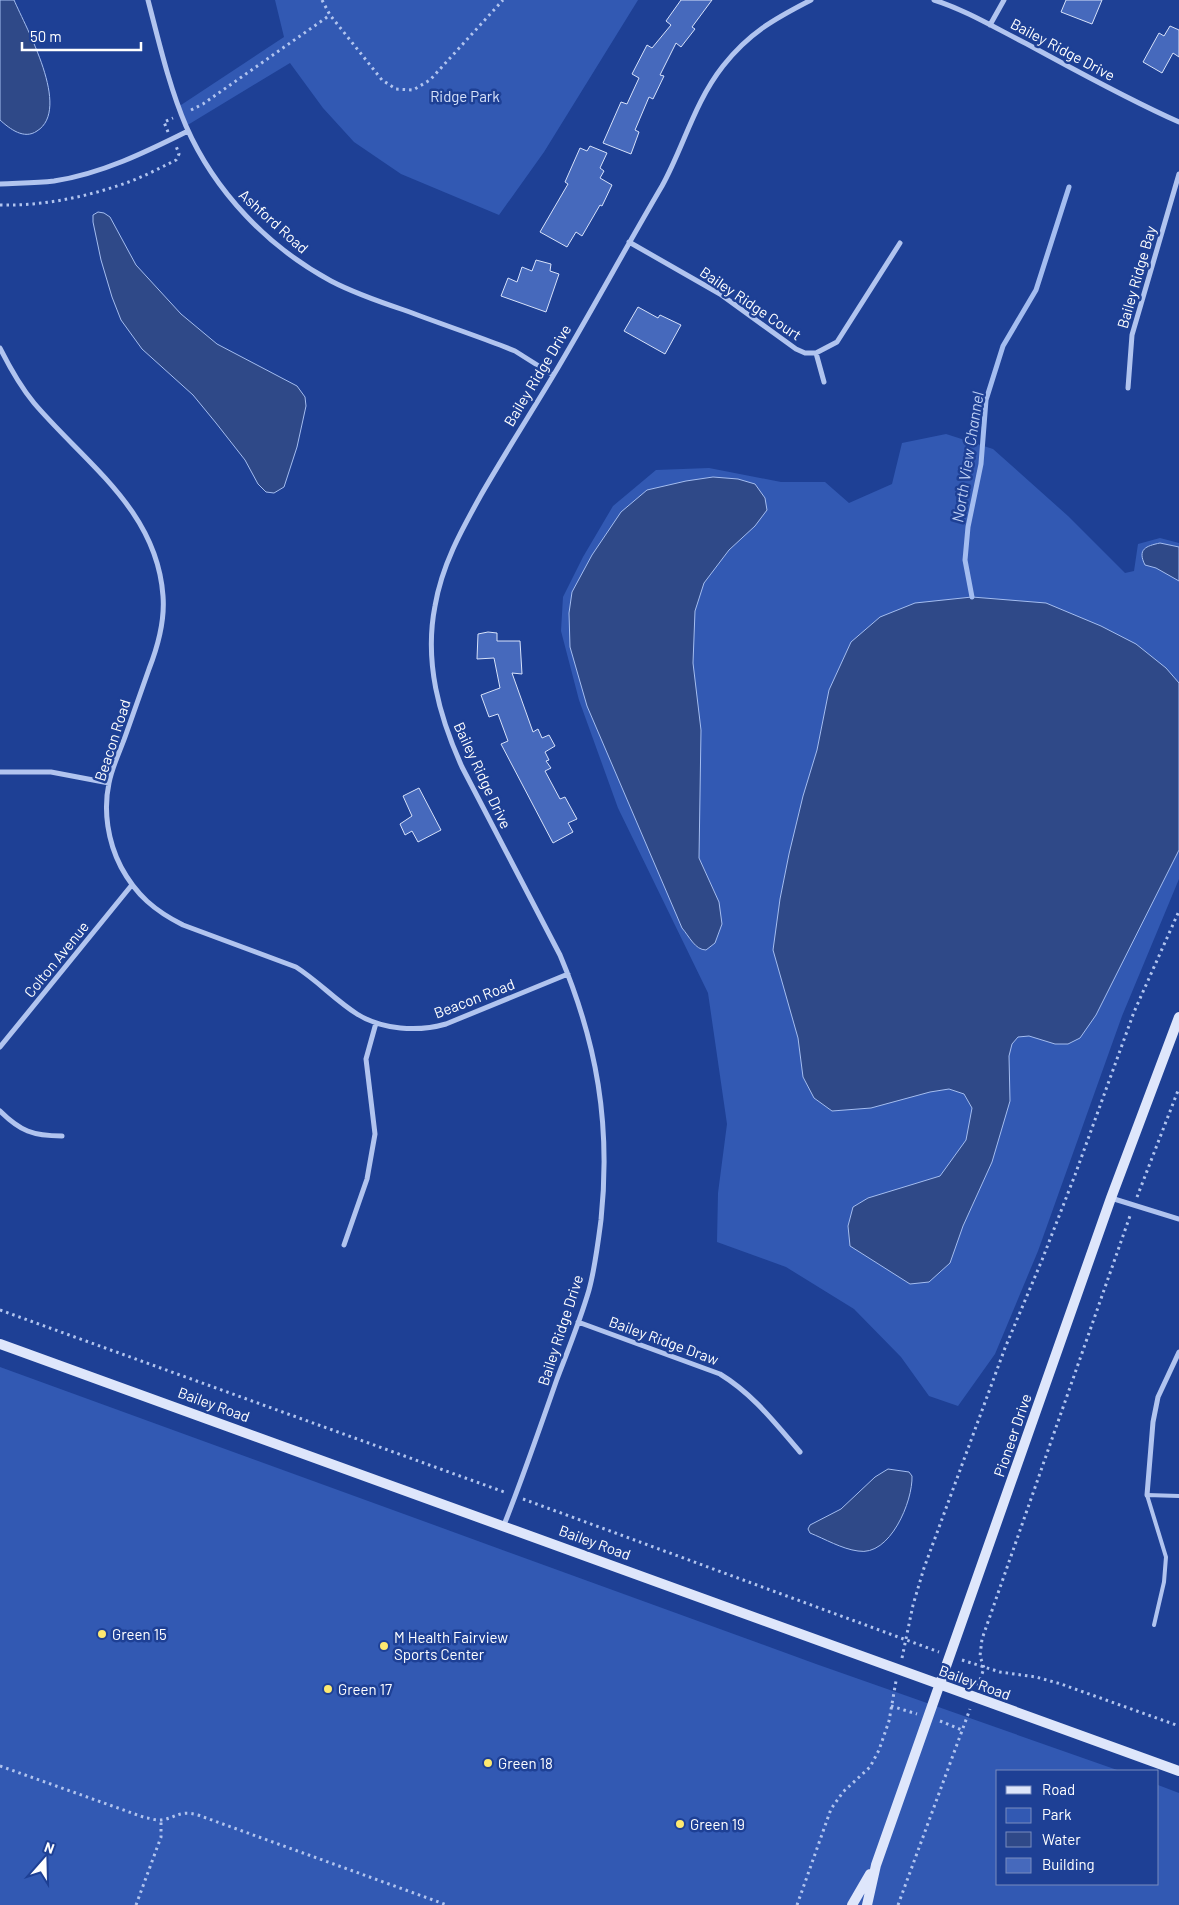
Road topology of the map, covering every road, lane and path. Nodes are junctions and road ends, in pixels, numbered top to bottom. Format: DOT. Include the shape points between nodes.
graph roads {
  1 [pos="148,0"];
  2 [pos="322,0"];
  3 [pos="503,0"];
  4 [pos="811,0"];
  5 [pos="934,0"];
  6 [pos="1004,0"];
  7 [pos="990,25"];
  8 [pos="1179,122"];
  9 [pos="188,131"];
  10 [pos="1179,174"];
  11 [pos="0,184"];
  12 [pos="629,242"];
  13 [pos="900,244"];
  14 [pos="0,348"];
  15 [pos="816,353"];
  16 [pos="553,376"];
  17 [pos="824,382"];
  18 [pos="1128,388"];
  19 [pos="0,772"];
  20 [pos="109,782"];
  21 [pos="131,886"];
  22 [pos="1179,911"];
  23 [pos="568,974"];
  24 [pos="1179,1017"];
  25 [pos="376,1023"];
  26 [pos="0,1047"];
  27 [pos="1179,1088"];
  28 [pos="0,1111"];
  29 [pos="62,1136"];
  30 [pos="1141,1188"];
  31 [pos="1112,1198"];
  32 [pos="1179,1219"];
  33 [pos="1128,1222"];
  34 [pos="344,1245"];
  35 [pos="0,1310"];
  36 [pos="578,1322"];
  37 [pos="0,1344"];
  38 [pos="1179,1352"];
  39 [pos="800,1452"];
  40 [pos="496,1489"];
  41 [pos="1147,1495"];
  42 [pos="1179,1496"];
  43 [pos="542,1506"];
  44 [pos="504,1525"];
  45 [pos="1154,1625"];
  46 [pos="939,1684"];
  47 [pos="892,1706"];
  48 [pos="1179,1726"];
  49 [pos="962,1730"];
  50 [pos="0,1766"];
  51 [pos="1179,1771"];
  52 [pos="161,1820"];
  53 [pos="876,1865"];
  54 [pos="136,1905"];
  55 [pos="447,1905"];
  56 [pos="797,1905"];
  57 [pos="852,1905"];
  58 [pos="866,1905"];
  59 [pos="898,1905"];
  1 -- 9 [label="street, Ashford Road" via="171,87"];
  2 -- 3 [label="path" via="330,15 382,80 396,89 413,90 430,80"];
  4 -- 12 [label="street, Bailey Ridge Drive" via="759,29 739,46 709,85 664,182"];
  5 -- 7 [label="street, Bailey Ridge Drive"];
  6 -- 7 [label="street"];
  7 -- 8 [label="street, Bailey Ridge Drive"];
  9 -- 11 [label="street" via="112,166 54,180"];
  9 -- 16 [label="street, Ashford Road" via="224,192 274,242 302,263 366,297 515,351"];
  10 -- 18 [label="street, Bailey Ridge Bay" via="1132,335"];
  12 -- 15 [label="street, Bailey Ridge Court" via="720,294 792,346 805,353"];
  12 -- 16 [label="street, Bailey Ridge Drive"];
  13 -- 15 [label="street" via="837,342"];
  14 -- 20 [label="street, Beacon Road" via="15,378 34,402 125,500 142,524 160,574 164,597 158,646"];
  15 -- 17 [label="street"];
  16 -- 23 [label="street, Bailey Ridge Drive" via="456,539 444,571 431,635 437,700 449,738"];
  19 -- 20 [label="street" via="51,772"];
  20 -- 21 [label="street, Beacon Road" via="108,832"];
  21 -- 25 [label="street, Beacon Road" via="175,921 296,967 358,1015"];
  21 -- 26 [label="street, Colton Avenue"];
  22 -- 43 [label="path" via="1134,1012 1075,1175 1005,1348 924,1568 906,1639"];
  23 -- 25 [label="street, Beacon Road" via="433,1028"];
  23 -- 36 [label="street, Bailey Ridge Drive" via="584,1016 600,1094 604,1136 598,1246"];
  24 -- 31 [label="main road, Pioneer Drive"];
  25 -- 34 [label="street" via="366,1059 376,1134 367,1179"];
  27 -- 30 [label="path"];
  28 -- 29 [label="street" via="17,1127 29,1132"];
  31 -- 32 [label="street"];
  31 -- 46 [label="main road, Pioneer Drive"];
  33 -- 48 [label="path" via="982,1639 980,1656 984,1668 1036,1676"];
  35 -- 40 [label="path"];
  36 -- 39 [label="street, Bailey Ridge Draw" via="720,1374 756,1402"];
  36 -- 44 [label="street, Bailey Ridge Drive"];
  37 -- 44 [label="main road, Bailey Road"];
  38 -- 41 [label="street" via="1158,1397"];
  41 -- 42 [label="lane"];
  41 -- 45 [label="lane" via="1166,1557"];
  44 -- 46 [label="main road, Bailey Road"];
  46 -- 51 [label="main road, Bailey Road"];
  46 -- 53 [label="main road, Pioneer Drive"];
  47 -- 56 [label="path" via="879,1750 870,1767 843,1792 831,1809"];
  49 -- 59 [label="path"];
  50 -- 52 [label="path" via="146,1818"];
  52 -- 54 [label="path" via="161,1837"];
  52 -- 55 [label="path" via="176,1814 198,1815"];
  53 -- 57 [label="main road, Pioneer Drive"];
  53 -- 58 [label="main road, Pioneer Drive"];
}
